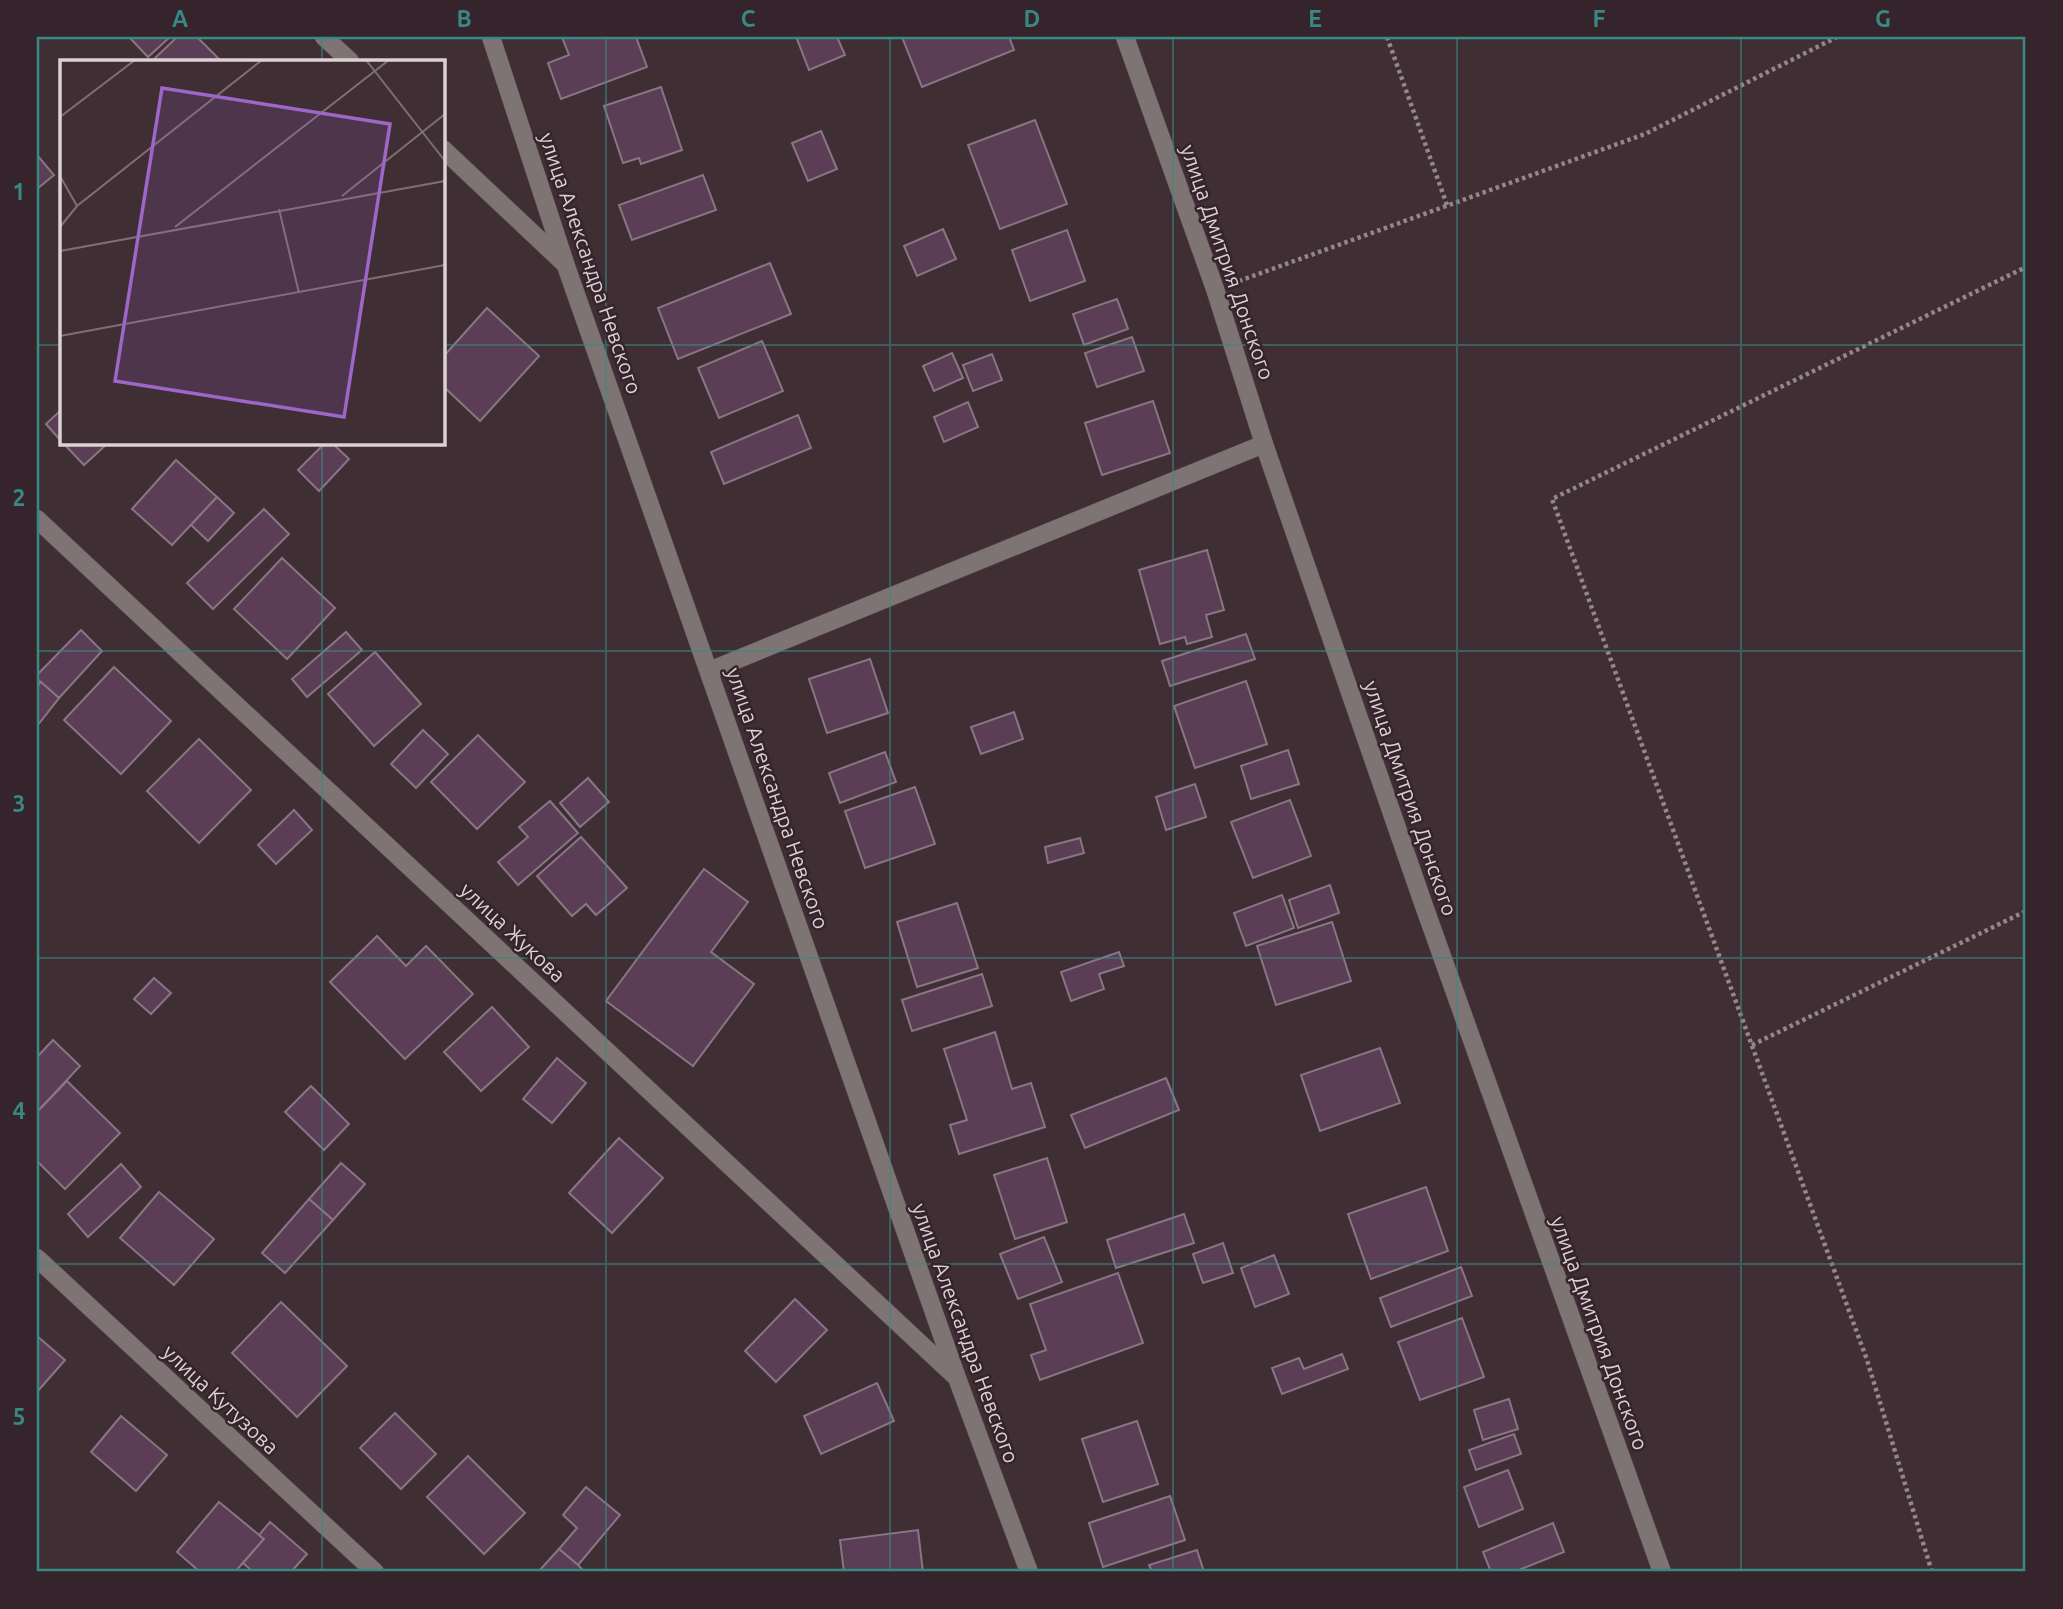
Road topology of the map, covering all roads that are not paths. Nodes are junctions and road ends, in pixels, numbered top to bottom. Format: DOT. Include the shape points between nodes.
graph roads {
  1 [pos="324,37"];
  2 [pos="491,37"];
  3 [pos="1125,37"];
  4 [pos="349,60"];
  5 [pos="444,150"];
  6 [pos="566,266"];
  7 [pos="1264,444"];
  8 [pos="37,519"];
  9 [pos="709,671"];
  10 [pos="37,1258"];
  11 [pos="957,1378"];
  12 [pos="375,1572"];
  13 [pos="1029,1572"];
  14 [pos="1662,1572"];
  1 -- 4 [label="street"];
  2 -- 6 [label="street, улица Александра Невского"];
  3 -- 7 [label="street, улица Дмитрия Донского" via="1215,289"];
  5 -- 6 [label="street"];
  6 -- 9 [label="street, улица Александра Невского"];
  7 -- 9 [label="street"];
  7 -- 14 [label="street, улица Дмитрия Донского"];
  8 -- 11 [label="street, улица Жукова"];
  9 -- 11 [label="street, улица Александра Невского"];
  10 -- 12 [label="street, улица Кутузова"];
  11 -- 13 [label="street, улица Александра Невского"];
}
